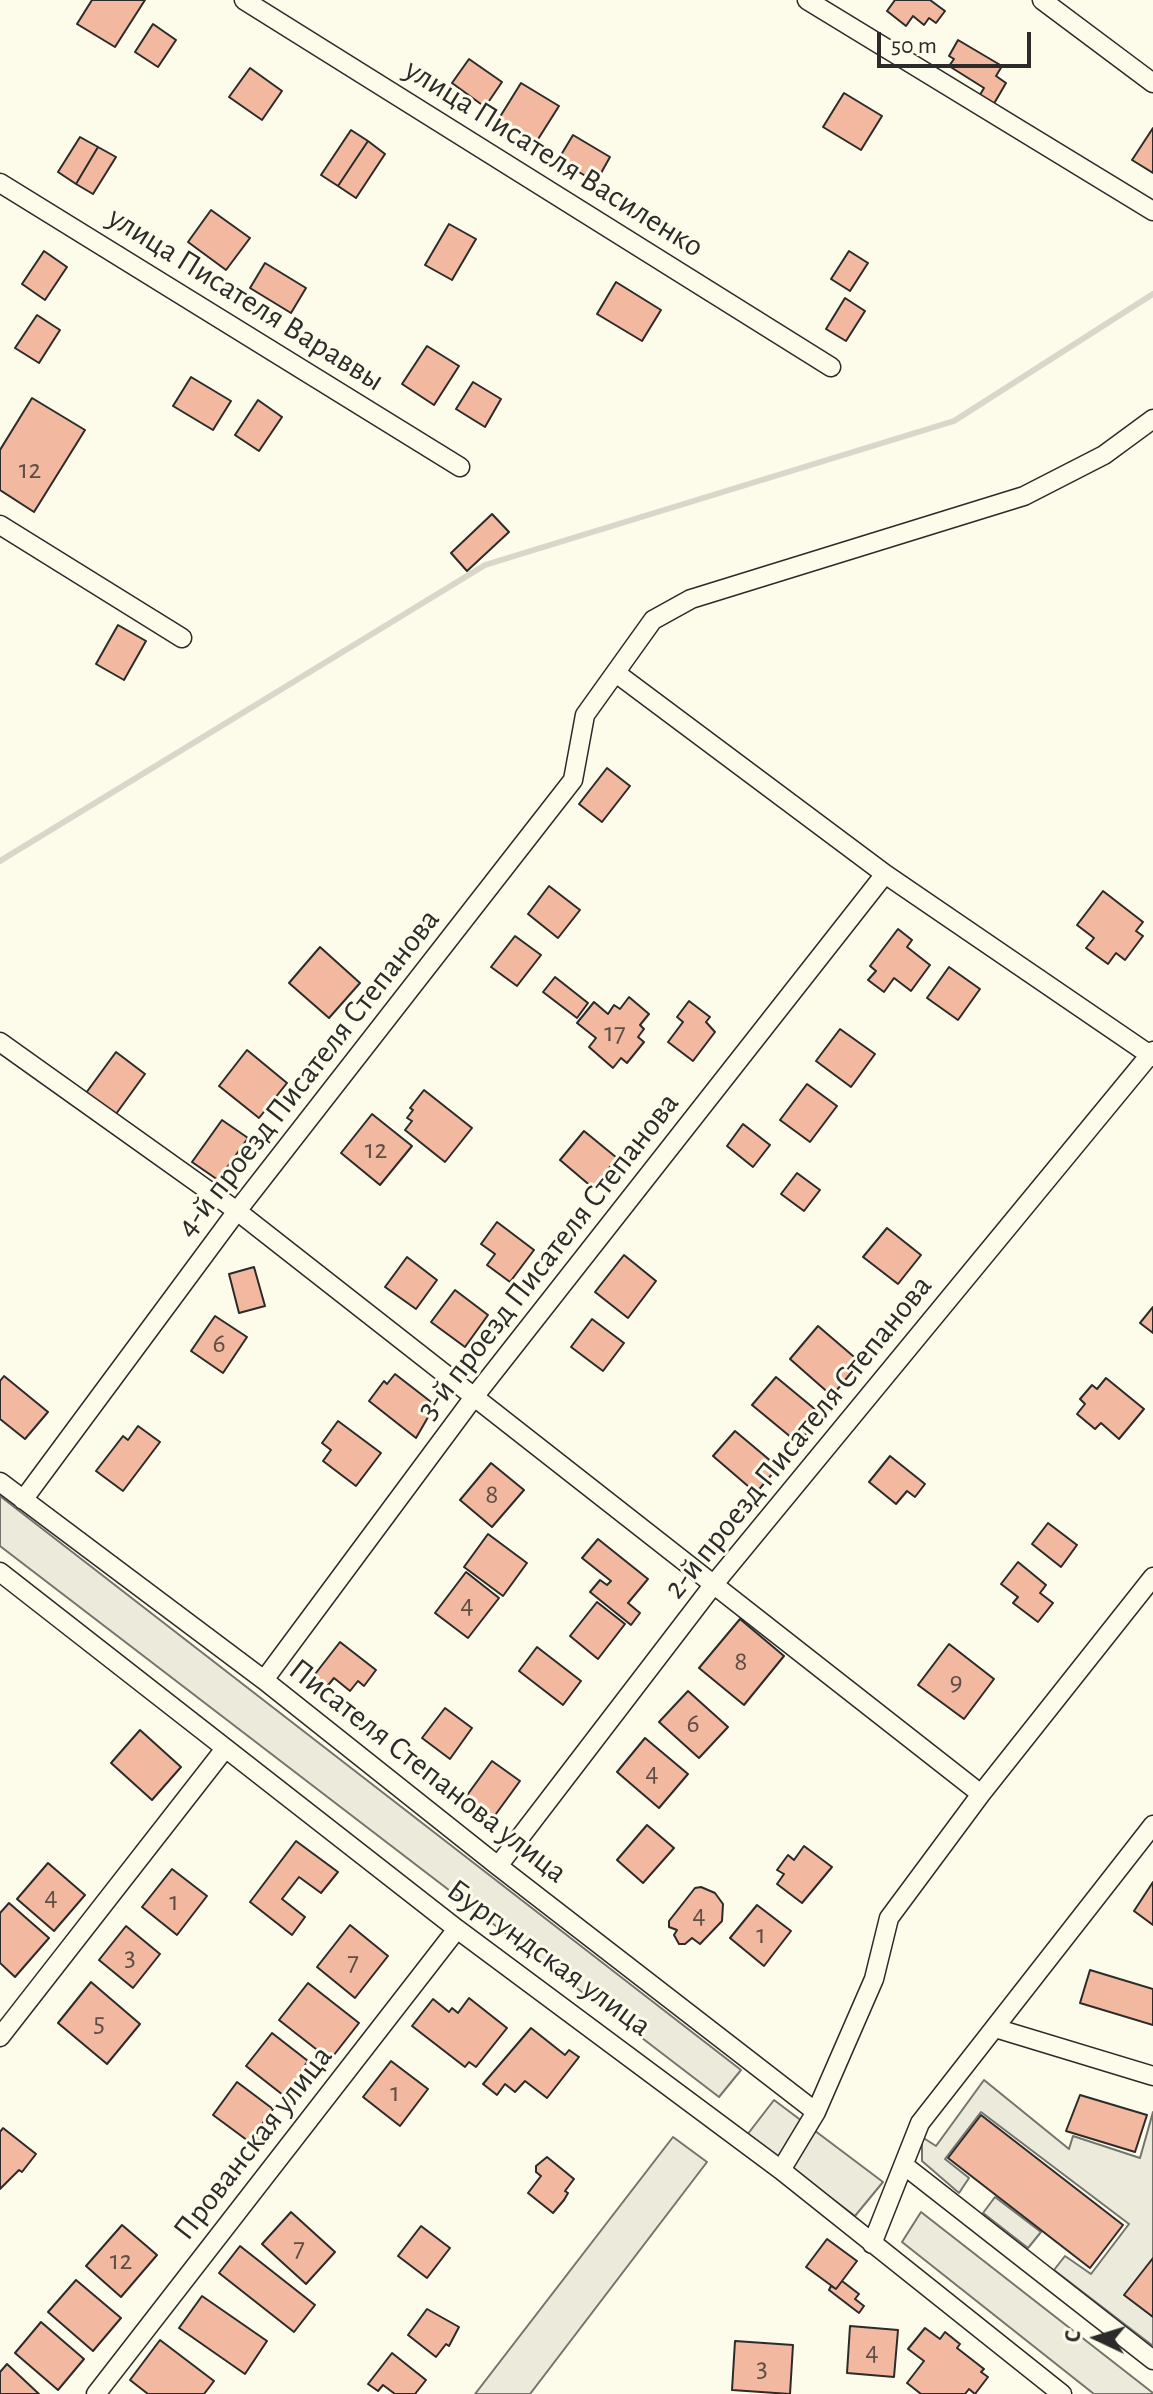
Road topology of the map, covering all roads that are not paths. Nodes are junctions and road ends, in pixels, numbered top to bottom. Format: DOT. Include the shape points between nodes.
graph roads {
  1 [pos="244,0"];
  2 [pos="807,0"];
  3 [pos="1042,0"];
  4 [pos="1153,83"];
  5 [pos="0,183"];
  6 [pos="1153,211"];
  7 [pos="831,367"];
  8 [pos="1153,419"];
  9 [pos="460,467"];
  10 [pos="0,525"];
  11 [pos="182,638"];
  12 [pos="616,673"];
  13 [pos="885,874"];
  14 [pos="0,1042"];
  15 [pos="1152,1054"];
  16 [pos="237,1211"];
  17 [pos="474,1397"];
  18 [pos="0,1482"];
  19 [pos="23,1500"];
  20 [pos="0,1572"];
  21 [pos="1153,1577"];
  22 [pos="714,1584"];
  23 [pos="264,1680"];
  24 [pos="224,1750"];
  25 [pos="981,1794"];
  26 [pos="1153,1825"];
  27 [pos="498,1866"];
  28 [pos="457,1929"];
  29 [pos="995,2028"];
  30 [pos="0,2037"];
  31 [pos="1153,2076"];
  32 [pos="816,2112"];
  33 [pos="905,2166"];
  34 [pos="781,2170"];
  35 [pos="872,2244"];
  36 [pos="1153,2360"];
  37 [pos="96,2394"];
  38 [pos="1062,2394"];
  1 -- 7 [label="street, улица Писателя Василенко"];
  2 -- 6 [label="street"];
  3 -- 4 [label="street"];
  5 -- 9 [label="street, улица Писателя Вараввы"];
  8 -- 12 [label="street" via="1104,455 1024,496 691,599 653,620"];
  10 -- 11 [label="street"];
  12 -- 13 [label="street"];
  12 -- 16 [label="street, 4-й проезд Писателя Степанова" via="585,715 573,780"];
  13 -- 15 [label="street"];
  13 -- 17 [label="street, 3-й проезд Писателя Степанова"];
  14 -- 16 [label="street"];
  15 -- 22 [label="street, 2-й проезд Писателя Степанова"];
  16 -- 17 [label="street"];
  16 -- 19 [label="street, 4-й проезд Писателя Степанова"];
  17 -- 22 [label="street"];
  17 -- 23 [label="street, 3-й проезд Писателя Степанова"];
  18 -- 19 [label="street, Писателя Степанова улица"];
  19 -- 23 [label="street, Писателя Степанова улица"];
  20 -- 24 [label="street, Бургундская улица"];
  21 -- 25 [label="street"];
  22 -- 25 [label="street"];
  22 -- 27 [label="street, 2-й проезд Писателя Степанова"];
  23 -- 27 [label="street, Писателя Степанова улица"];
  24 -- 28 [label="street, Бургундская улица"];
  24 -- 30 [label="street"];
  25 -- 32 [label="street" via="889,1918 874,1979"];
  26 -- 29 [label="street"];
  27 -- 32 [label="street, Писателя Степанова улица"];
  28 -- 34 [label="street, Бургундская улица"];
  28 -- 37 [label="street, Прованская улица"];
  29 -- 31 [label="street"];
  29 -- 33 [label="street" via="920,2123"];
  32 -- 34 [label="street"];
  33 -- 35 [label="street"];
  33 -- 36 [label="street"];
  34 -- 35 [label="street, Бургундская улица"];
  35 -- 38 [label="street, Бургундская улица"];
}
